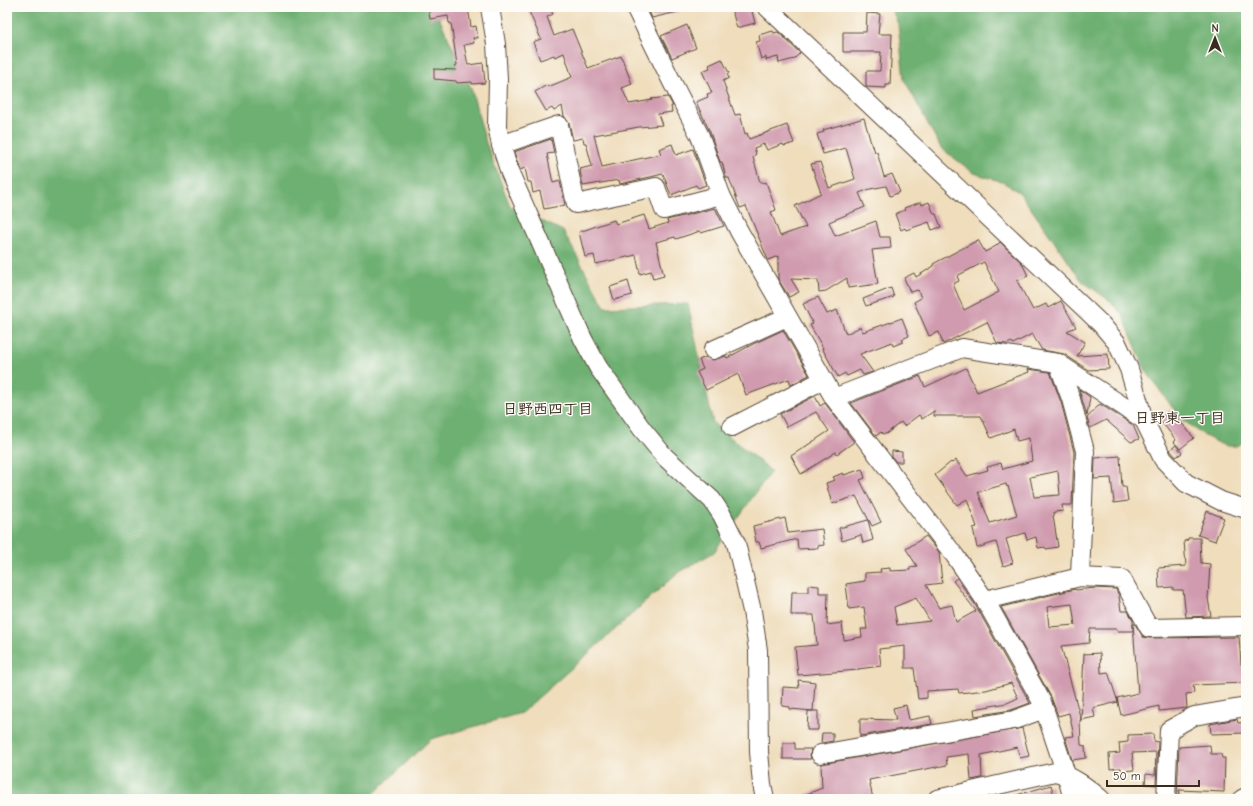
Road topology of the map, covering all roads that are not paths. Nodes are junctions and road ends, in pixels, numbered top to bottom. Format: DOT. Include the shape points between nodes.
graph roads {
  1 [pos="490,7"];
  2 [pos="635,7"];
  3 [pos="768,7"];
  4 [pos="501,145"];
  5 [pos="721,195"];
  6 [pos="787,317"];
  7 [pos="713,350"];
  8 [pos="1058,363"];
  9 [pos="823,380"];
  10 [pos="834,398"];
  11 [pos="1144,420"];
  12 [pos="732,427"];
  13 [pos="1246,509"];
  14 [pos="1080,577"];
  15 [pos="985,600"];
  16 [pos="1246,626"];
  17 [pos="1246,707"];
  18 [pos="1044,709"];
  19 [pos="820,754"];
  20 [pos="1066,774"];
  21 [pos="1246,797"];
  22 [pos="765,799"];
  23 [pos="937,799"];
  24 [pos="1073,799"];
  25 [pos="1101,799"];
  26 [pos="1166,799"];
  27 [pos="1242,799"];
  1 -- 4 [label="street" via="496,44 497,126"];
  2 -- 5 [label="street" via="700,136"];
  3 -- 11 [label="street" via="1101,324 1117,343 1129,369"];
  4 -- 5 [label="street" via="559,125 576,204 656,187 664,210"];
  4 -- 22 [label="street" via="516,187 583,339 598,367 664,457 712,500 736,543 758,650 759,752"];
  5 -- 6 [label="street"];
  6 -- 7 [label="street"];
  6 -- 9 [label="street"];
  8 -- 10 [label="street" via="962,348"];
  8 -- 11 [label="street"];
  8 -- 14 [label="street" via="1071,399 1084,451"];
  9 -- 10 [label="street"];
  9 -- 12 [label="street"];
  10 -- 15 [label="street" via="951,550"];
  11 -- 13 [label="street" via="1163,460 1186,483 1221,501"];
  14 -- 15 [label="street"];
  14 -- 16 [label="street" via="1122,578 1149,628"];
  15 -- 18 [label="street"];
  17 -- 26 [label="street" via="1194,716 1169,730"];
  18 -- 19 [label="street" via="1014,720"];
  18 -- 20 [label="street"];
  20 -- 23 [label="street" via="1055,772"];
  20 -- 24 [label="street"];
  20 -- 25 [label="street"];
  21 -- 27 [label="street"];
}
